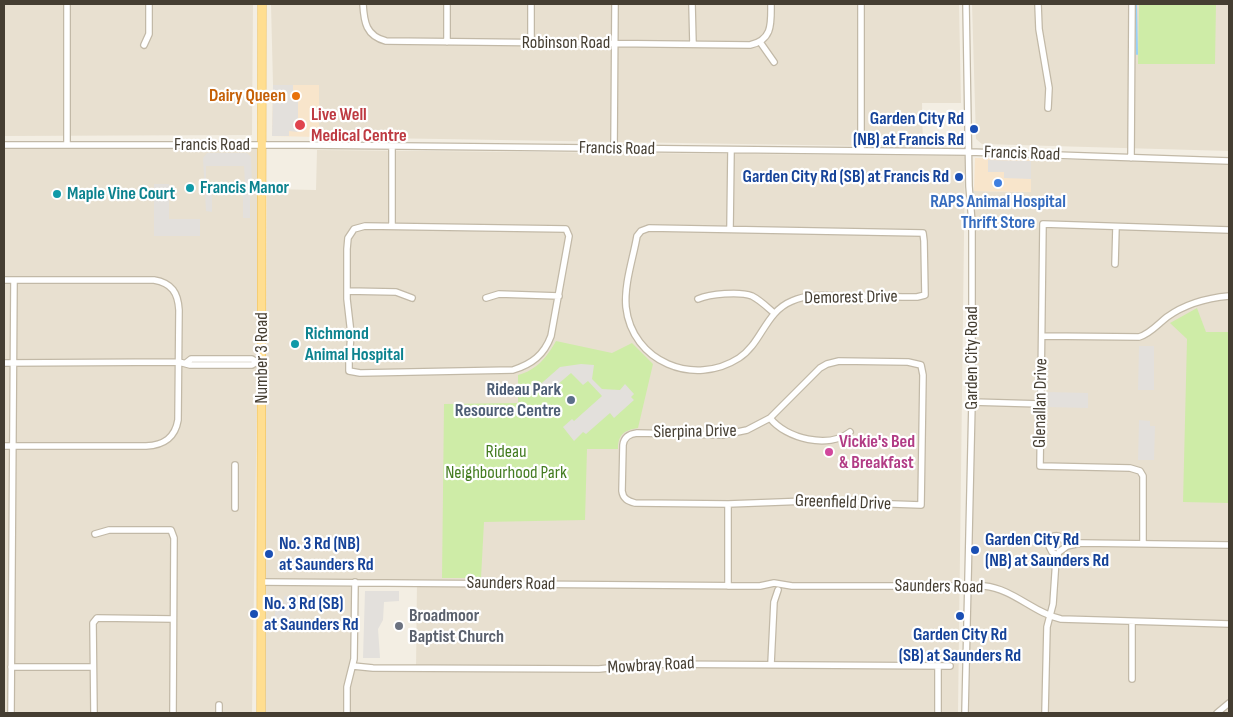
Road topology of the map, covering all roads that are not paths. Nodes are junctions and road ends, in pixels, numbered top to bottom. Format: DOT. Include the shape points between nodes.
graph roads {
  1 [pos="67,4"];
  2 [pos="150,4"];
  3 [pos="262,4"];
  4 [pos="364,4"];
  5 [pos="447,4"];
  6 [pos="531,4"];
  7 [pos="614,4"];
  8 [pos="692,4"];
  9 [pos="771,4"];
  10 [pos="861,4"];
  11 [pos="966,4"];
  12 [pos="1038,4"];
  13 [pos="1132,4"];
  14 [pos="447,42"];
  15 [pos="760,42"];
  16 [pos="531,43"];
  17 [pos="615,44"];
  18 [pos="693,44"];
  19 [pos="144,45"];
  20 [pos="774,62"];
  21 [pos="1048,108"];
  22 [pos="262,144"];
  23 [pos="4,145"];
  24 [pos="67,145"];
  25 [pos="392,147"];
  26 [pos="614,149"];
  27 [pos="731,150"];
  28 [pos="861,151"];
  29 [pos="969,152"];
  30 [pos="1131,158"];
  31 [pos="1229,161"];
  32 [pos="392,226"];
  33 [pos="1116,226"];
  34 [pos="730,229"];
  35 [pos="1229,230"];
  36 [pos="1114,264"];
  37 [pos="4,280"];
  38 [pos="14,280"];
  39 [pos="347,291"];
  40 [pos="559,296"];
  41 [pos="1229,296"];
  42 [pos="412,298"];
  43 [pos="486,298"];
  44 [pos="698,299"];
  45 [pos="774,313"];
  46 [pos="1042,336"];
  47 [pos="179,362"];
  48 [pos="259,362"];
  49 [pos="4,363"];
  50 [pos="13,363"];
  51 [pos="921,365"];
  52 [pos="972,402"];
  53 [pos="1041,404"];
  54 [pos="770,418"];
  55 [pos="850,432"];
  56 [pos="4,446"];
  57 [pos="13,446"];
  58 [pos="235,465"];
  59 [pos="625,499"];
  60 [pos="728,504"];
  61 [pos="235,508"];
  62 [pos="4,533"];
  63 [pos="12,533"];
  64 [pos="95,534"];
  65 [pos="1143,543"];
  66 [pos="1229,544"];
  67 [pos="1066,546"];
  68 [pos="1057,555"];
  69 [pos="262,582"];
  70 [pos="355,582"];
  71 [pos="728,586"];
  72 [pos="967,586"];
  73 [pos="774,588"];
  74 [pos="1049,616"];
  75 [pos="173,619"];
  76 [pos="1132,622"];
  77 [pos="1229,624"];
  78 [pos="771,664"];
  79 [pos="353,666"];
  80 [pos="938,666"];
  81 [pos="950,666"];
  82 [pos="12,667"];
  83 [pos="93,667"];
  84 [pos="1132,679"];
  85 [pos="1229,704"];
  86 [pos="219,705"];
  87 [pos="11,713"];
  88 [pos="94,713"];
  89 [pos="173,713"];
  90 [pos="219,713"];
  91 [pos="261,713"];
  92 [pos="347,713"];
  93 [pos="938,713"];
  94 [pos="965,713"];
  95 [pos="1045,713"];
  96 [pos="1217,713"];
  1 -- 24 [label="street"];
  2 -- 19 [label="street" via="149,34"];
  3 -- 22 [label="main road, Number 3 Road"];
  4 -- 14 [label="street, Robinson Road" via="364,23 375,37 386,41"];
  5 -- 14 [label="street"];
  6 -- 16 [label="street"];
  7 -- 17 [label="street"];
  8 -- 18 [label="street"];
  9 -- 15 [label="street" via="771,25"];
  10 -- 28 [label="street"];
  11 -- 29 [label="street, Garden City Road"];
  12 -- 21 [label="street" via="1049,88"];
  13 -- 30 [label="street"];
  14 -- 16 [label="street, Robinson Road"];
  15 -- 18 [label="street, Robinson Road" via="750,45"];
  15 -- 20 [label="street"];
  16 -- 17 [label="street, Robinson Road"];
  17 -- 18 [label="street, Robinson Road"];
  17 -- 26 [label="street"];
  22 -- 24 [label="street, Francis Road"];
  22 -- 25 [label="street, Francis Road"];
  22 -- 48 [label="main road, Number 3 Road"];
  23 -- 24 [label="street, Francis Road"];
  25 -- 26 [label="street, Francis Road"];
  25 -- 32 [label="street"];
  26 -- 27 [label="street, Francis Road"];
  27 -- 28 [label="street, Francis Road"];
  27 -- 34 [label="street"];
  28 -- 29 [label="street, Francis Road"];
  29 -- 30 [label="street, Francis Road"];
  29 -- 52 [label="street, Garden City Road"];
  30 -- 31 [label="street, Francis Road"];
  32 -- 39 [label="street" via="359,226 351,232"];
  32 -- 40 [label="street" via="566,229 569,236"];
  33 -- 35 [label="street"];
  33 -- 36 [label="street"];
  33 -- 46 [label="street, Glenallan Drive" via="1043,224"];
  34 -- 45 [label="street, Demorest Drive" via="649,228 641,231 630,273 626,309 633,332 643,346 664,364 706,371 742,356"];
  34 -- 45 [label="street, Demorest Drive" via="923,233 925,295 810,296 792,301"];
  37 -- 38 [label="street"];
  38 -- 47 [label="street" via="148,279 164,282 174,289 179,303"];
  38 -- 50 [label="street"];
  39 -- 40 [label="street" via="351,334 349,371 360,373 505,371 524,367 534,362 548,345"];
  39 -- 42 [label="street" via="396,292"];
  40 -- 43 [label="street" via="500,294"];
  41 -- 46 [label="street" via="1188,306 1139,337"];
  44 -- 45 [label="street" via="713,295 749,295"];
  46 -- 53 [label="street, Glenallan Drive"];
  47 -- 48 [label="street" via="186,363 190,359 252,359"];
  47 -- 50 [label="street"];
  47 -- 57 [label="street" via="177,426 165,442 146,446"];
  48 -- 69 [label="main road, Number 3 Road"];
  49 -- 50 [label="street"];
  50 -- 57 [label="street"];
  51 -- 54 [label="street, Sierpina Drive" via="839,361 827,364"];
  51 -- 60 [label="street, Greenfield Drive" via="921,505 816,501"];
  52 -- 53 [label="street"];
  52 -- 72 [label="street, Garden City Road"];
  53 -- 65 [label="street, Glenallan Drive" via="1040,466 1130,468 1141,472"];
  54 -- 55 [label="street" via="787,432 802,438 834,440"];
  54 -- 59 [label="street, Sierpina Drive" via="753,428 732,434 637,433 628,436 623,448 622,491"];
  56 -- 57 [label="street"];
  57 -- 63 [label="street"];
  58 -- 61 [label="street"];
  59 -- 60 [label="street, Greenfield Drive"];
  60 -- 71 [label="street"];
  62 -- 63 [label="street"];
  63 -- 82 [label="street"];
  64 -- 75 [label="street" via="109,530 171,530 174,538"];
  65 -- 66 [label="street"];
  65 -- 67 [label="street"];
  67 -- 68 [label="street"];
  67 -- 68 [label="street" via="1061,537 1052,537 1049,546"];
  68 -- 74 [label="street"];
  69 -- 70 [label="street, Saunders Road"];
  69 -- 91 [label="main road, Number 3 Road"];
  70 -- 71 [label="street, Saunders Road"];
  70 -- 79 [label="street"];
  71 -- 73 [label="street, Saunders Road"];
  72 -- 73 [label="street, Saunders Road"];
  72 -- 74 [label="street, Saunders Road" via="1003,590"];
  72 -- 94 [label="street, Garden City Road"];
  73 -- 78 [label="street"];
  74 -- 76 [label="street, Saunders Road" via="1068,620"];
  74 -- 95 [label="street"];
  75 -- 83 [label="street" via="97,618 93,623"];
  75 -- 89 [label="street"];
  76 -- 77 [label="street, Saunders Road"];
  76 -- 84 [label="street"];
  78 -- 79 [label="street, Mowbray Road" via="648,664 599,669"];
  78 -- 80 [label="street, Mowbray Road"];
  79 -- 92 [label="street" via="347,687"];
  80 -- 81 [label="street, Mowbray Road"];
  80 -- 93 [label="street"];
  82 -- 83 [label="street"];
  82 -- 87 [label="street"];
  83 -- 88 [label="street"];
  85 -- 96 [label="street"];
  86 -- 90 [label="street"];
}
